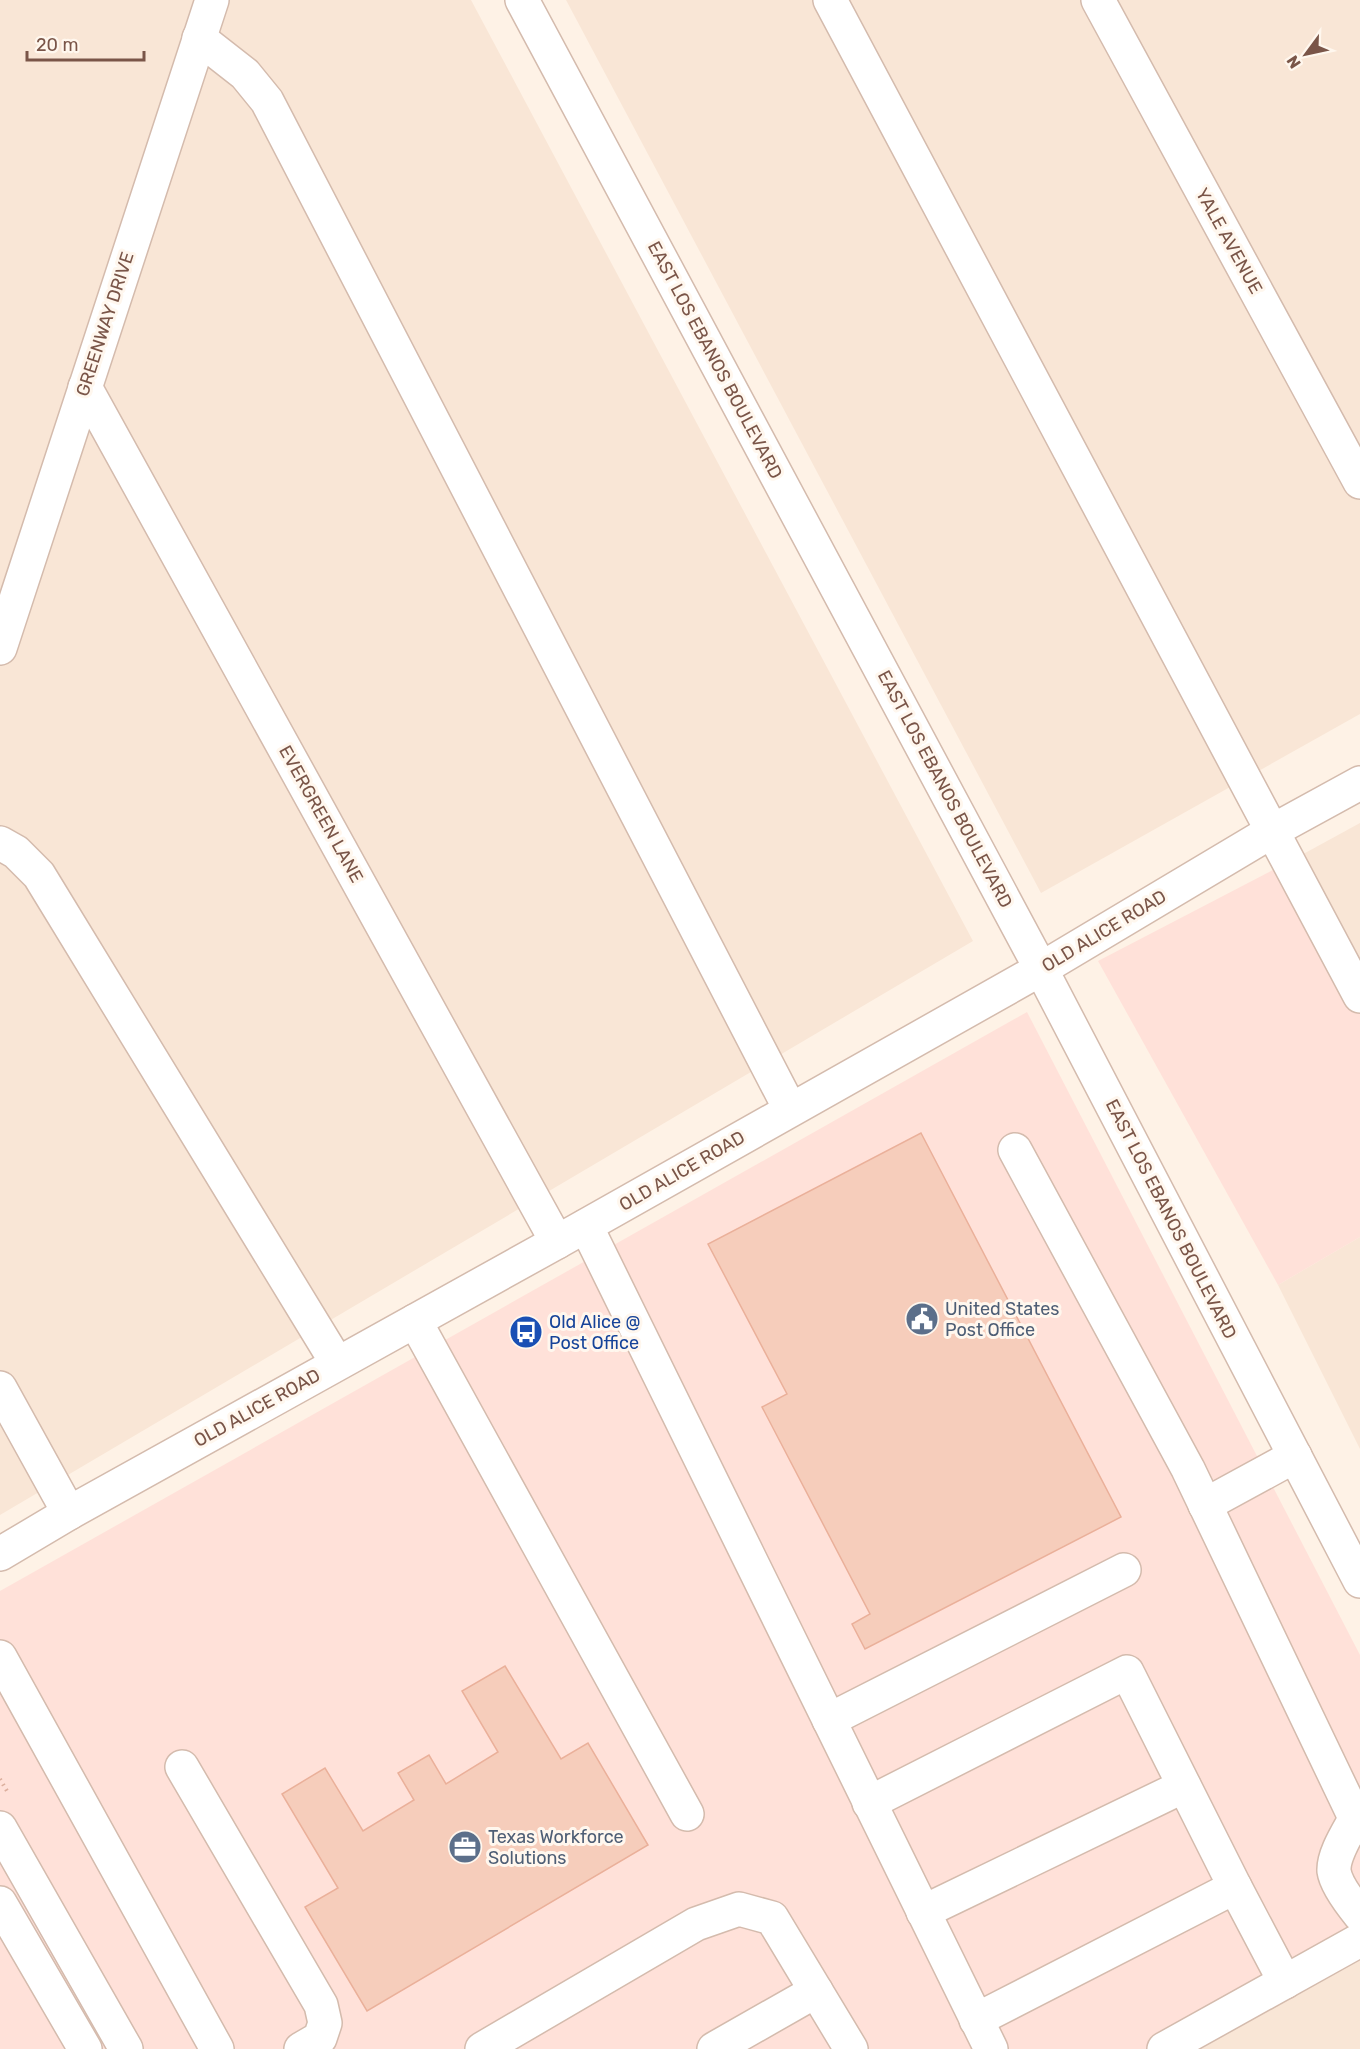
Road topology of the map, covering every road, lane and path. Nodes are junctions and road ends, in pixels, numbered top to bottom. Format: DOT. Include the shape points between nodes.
graph roads {
  1 [pos="212,0"];
  2 [pos="522,0"];
  3 [pos="830,0"];
  4 [pos="1098,0"];
  5 [pos="199,38"];
  6 [pos="85,387"];
  7 [pos="1360,482"];
  8 [pos="0,648"];
  9 [pos="1360,783"];
  10 [pos="1274,830"];
  11 [pos="0,843"];
  12 [pos="1041,969"];
  13 [pos="1360,996"];
  14 [pos="790,1109"];
  15 [pos="1015,1150"];
  16 [pos="586,1226"];
  17 [pos="557,1242"];
  18 [pos="415,1321"];
  19 [pos="337,1363"];
  20 [pos="0,1388"];
  21 [pos="1295,1456"];
  22 [pos="1205,1505"];
  23 [pos="69,1513"];
  24 [pos="0,1554"];
  25 [pos="1124,1570"];
  26 [pos="1360,1581"];
  27 [pos="0,1658"];
  28 [pos="829,1720"];
  29 [pos="182,1767"];
  30 [pos="1184,1786"];
  31 [pos="869,1803"];
  32 [pos="687,1814"];
  33 [pos="1358,1824"];
  34 [pos="0,1828"];
  35 [pos="1235,1887"];
  36 [pos="0,1903"];
  37 [pos="923,1912"];
  38 [pos="1360,1915"];
  39 [pos="1360,1940"];
  40 [pos="1285,1982"];
  41 [pos="816,1991"];
  42 [pos="976,2020"];
  43 [pos="85,2049"];
  44 [pos="126,2049"];
  45 [pos="217,2049"];
  46 [pos="301,2049"];
  47 [pos="482,2049"];
  48 [pos="714,2049"];
  49 [pos="851,2049"];
  50 [pos="991,2049"];
  51 [pos="1164,2049"];
  1 -- 5 [label="street, GREENWAY DRIVE"];
  2 -- 12 [label="street, EAST LOS EBANOS BOULEVARD"];
  3 -- 10 [label="street"];
  4 -- 7 [label="street, YALE AVENUE"];
  5 -- 6 [label="street, GREENWAY DRIVE"];
  5 -- 14 [label="street" via="245,74 267,101"];
  6 -- 8 [label="street, GREENWAY DRIVE"];
  6 -- 17 [label="street, EVERGREEN LANE"];
  9 -- 10 [label="street, OLD ALICE ROAD"];
  10 -- 12 [label="street, OLD ALICE ROAD"];
  10 -- 13 [label="street"];
  11 -- 19 [label="street" via="16,852 39,875"];
  12 -- 14 [label="street, OLD ALICE ROAD"];
  12 -- 21 [label="street, EAST LOS EBANOS BOULEVARD"];
  14 -- 16 [label="street, OLD ALICE ROAD"];
  15 -- 22 [label="street"];
  16 -- 17 [label="street, OLD ALICE ROAD"];
  16 -- 28 [label="street"];
  17 -- 18 [label="street, OLD ALICE ROAD"];
  18 -- 19 [label="street, OLD ALICE ROAD"];
  18 -- 32 [label="street"];
  19 -- 23 [label="street, OLD ALICE ROAD"];
  20 -- 23 [label="street"];
  21 -- 22 [label="street"];
  21 -- 26 [label="street, EAST LOS EBANOS BOULEVARD"];
  22 -- 33 [label="street"];
  23 -- 24 [label="street, OLD ALICE ROAD"];
  25 -- 28 [label="street"];
  27 -- 45 [label="street"];
  28 -- 31 [label="street"];
  29 -- 46 [label="street" via="321,2005 325,2023 320,2038"];
  30 -- 31 [label="street" via="1127,1672"];
  30 -- 35 [label="street"];
  30 -- 37 [label="street"];
  31 -- 37 [label="street"];
  33 -- 38 [label="street" via="1340,1844 1334,1871 1347,1899"];
  34 -- 44 [label="street"];
  35 -- 40 [label="street"];
  35 -- 42 [label="street"];
  36 -- 43 [label="street"];
  37 -- 42 [label="street"];
  39 -- 40 [label="street"];
  40 -- 51 [label="street"];
  41 -- 47 [label="street" via="772,1918 740,1909 696,1924"];
  41 -- 48 [label="street"];
  41 -- 49 [label="street"];
  42 -- 50 [label="street"];
}
